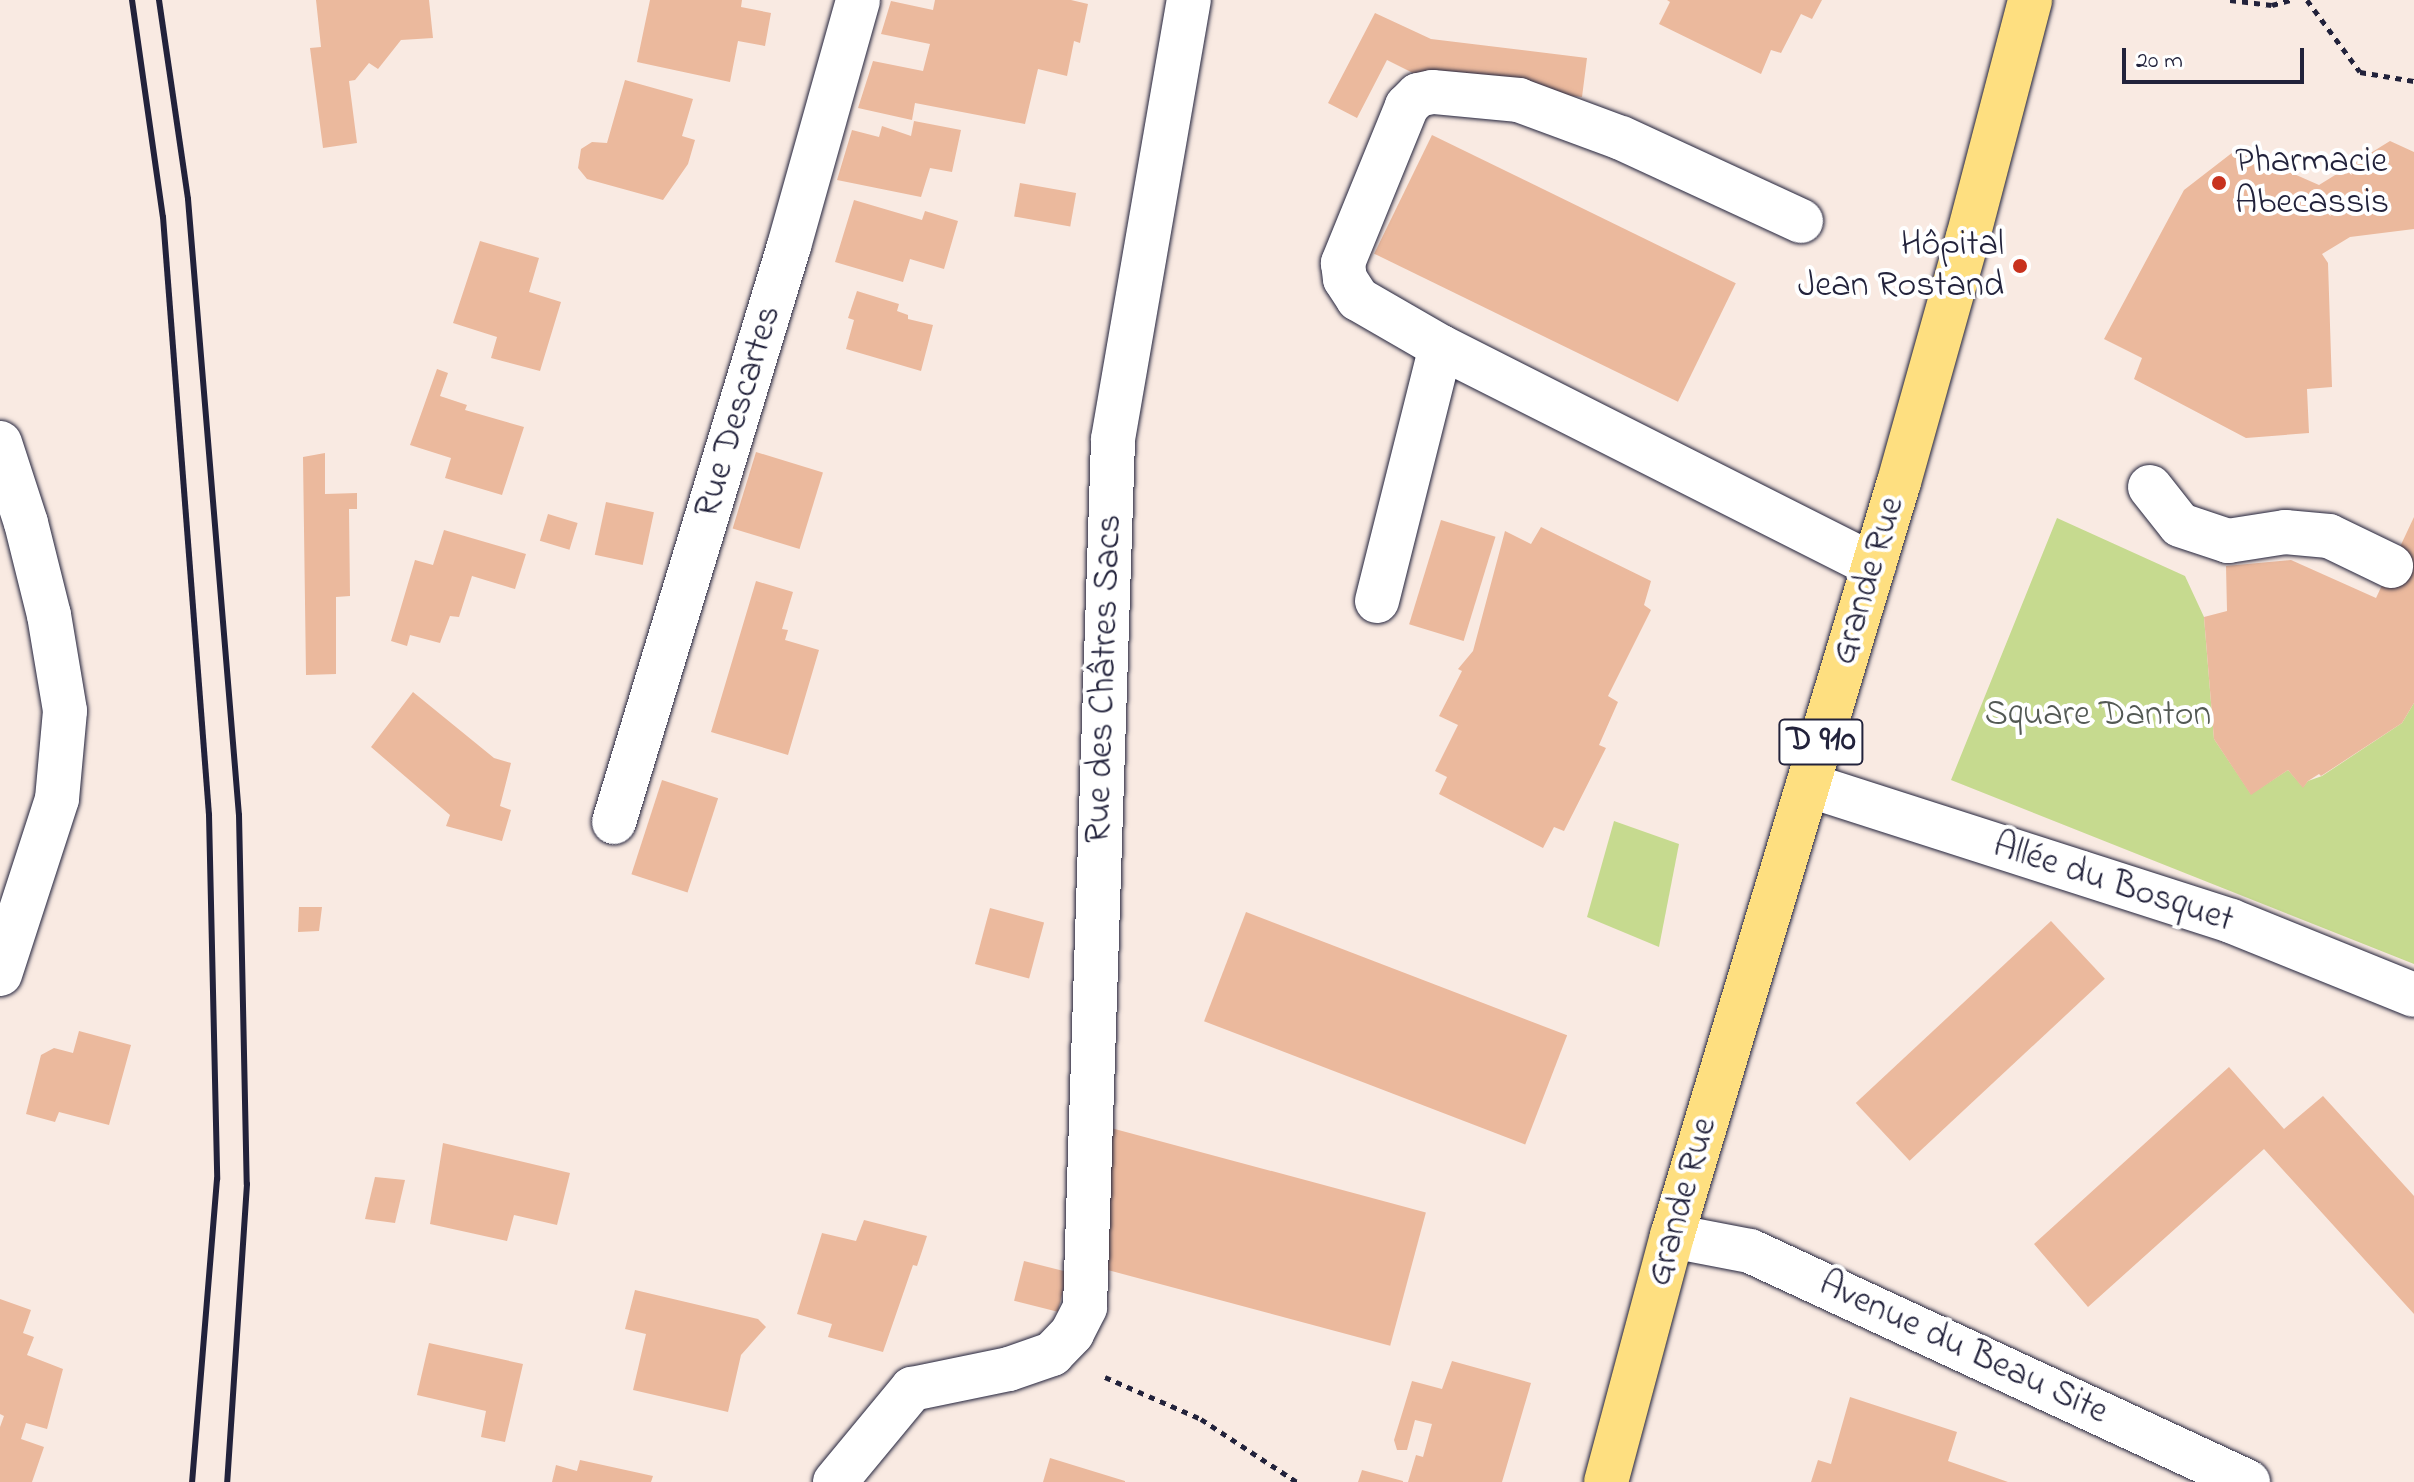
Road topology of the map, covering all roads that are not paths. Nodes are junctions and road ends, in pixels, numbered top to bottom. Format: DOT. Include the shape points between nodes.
graph roads {
  1 [pos="858,0"];
  2 [pos="1189,0"];
  3 [pos="2030,0"];
  4 [pos="1801,221"];
  5 [pos="1441,347"];
  6 [pos="0,443"];
  7 [pos="2150,487"];
  8 [pos="13,528"];
  9 [pos="1874,566"];
  10 [pos="2391,566"];
  11 [pos="1377,601"];
  12 [pos="1808,785"];
  13 [pos="614,822"];
  14 [pos="0,974"];
  15 [pos="2414,995"];
  16 [pos="1672,1236"];
  17 [pos="835,1482"];
  18 [pos="1606,1482"];
  19 [pos="2248,1482"];
  1 -- 13 [label="street, Rue Descartes"];
  2 -- 17 [label="street, Rue des Châtres Sacs" via="1113,439 1085,1307 1072,1333 1052,1354 1009,1369 912,1389"];
  3 -- 9 [label="main road, Grande Rue / D 910"];
  4 -- 5 [label="street" via="1621,138 1519,100 1418,95 1407,106 1343,263 1345,279 1358,299"];
  5 -- 9 [label="street"];
  5 -- 11 [label="street"];
  6 -- 8 [label="street"];
  7 -- 10 [label="street" via="2180,525 2228,541 2285,532 2329,536"];
  8 -- 14 [label="street" via="49,615 65,711 57,799"];
  9 -- 12 [label="main road, Grande Rue / D 910"];
  12 -- 15 [label="street, Allée du Bosquet" via="2231,921"];
  12 -- 16 [label="main road, Grande Rue / D 910"];
  16 -- 18 [label="main road, Grande Rue / D 910"];
  16 -- 19 [label="street, Avenue du Beau Site" via="1750,1251"];
}
